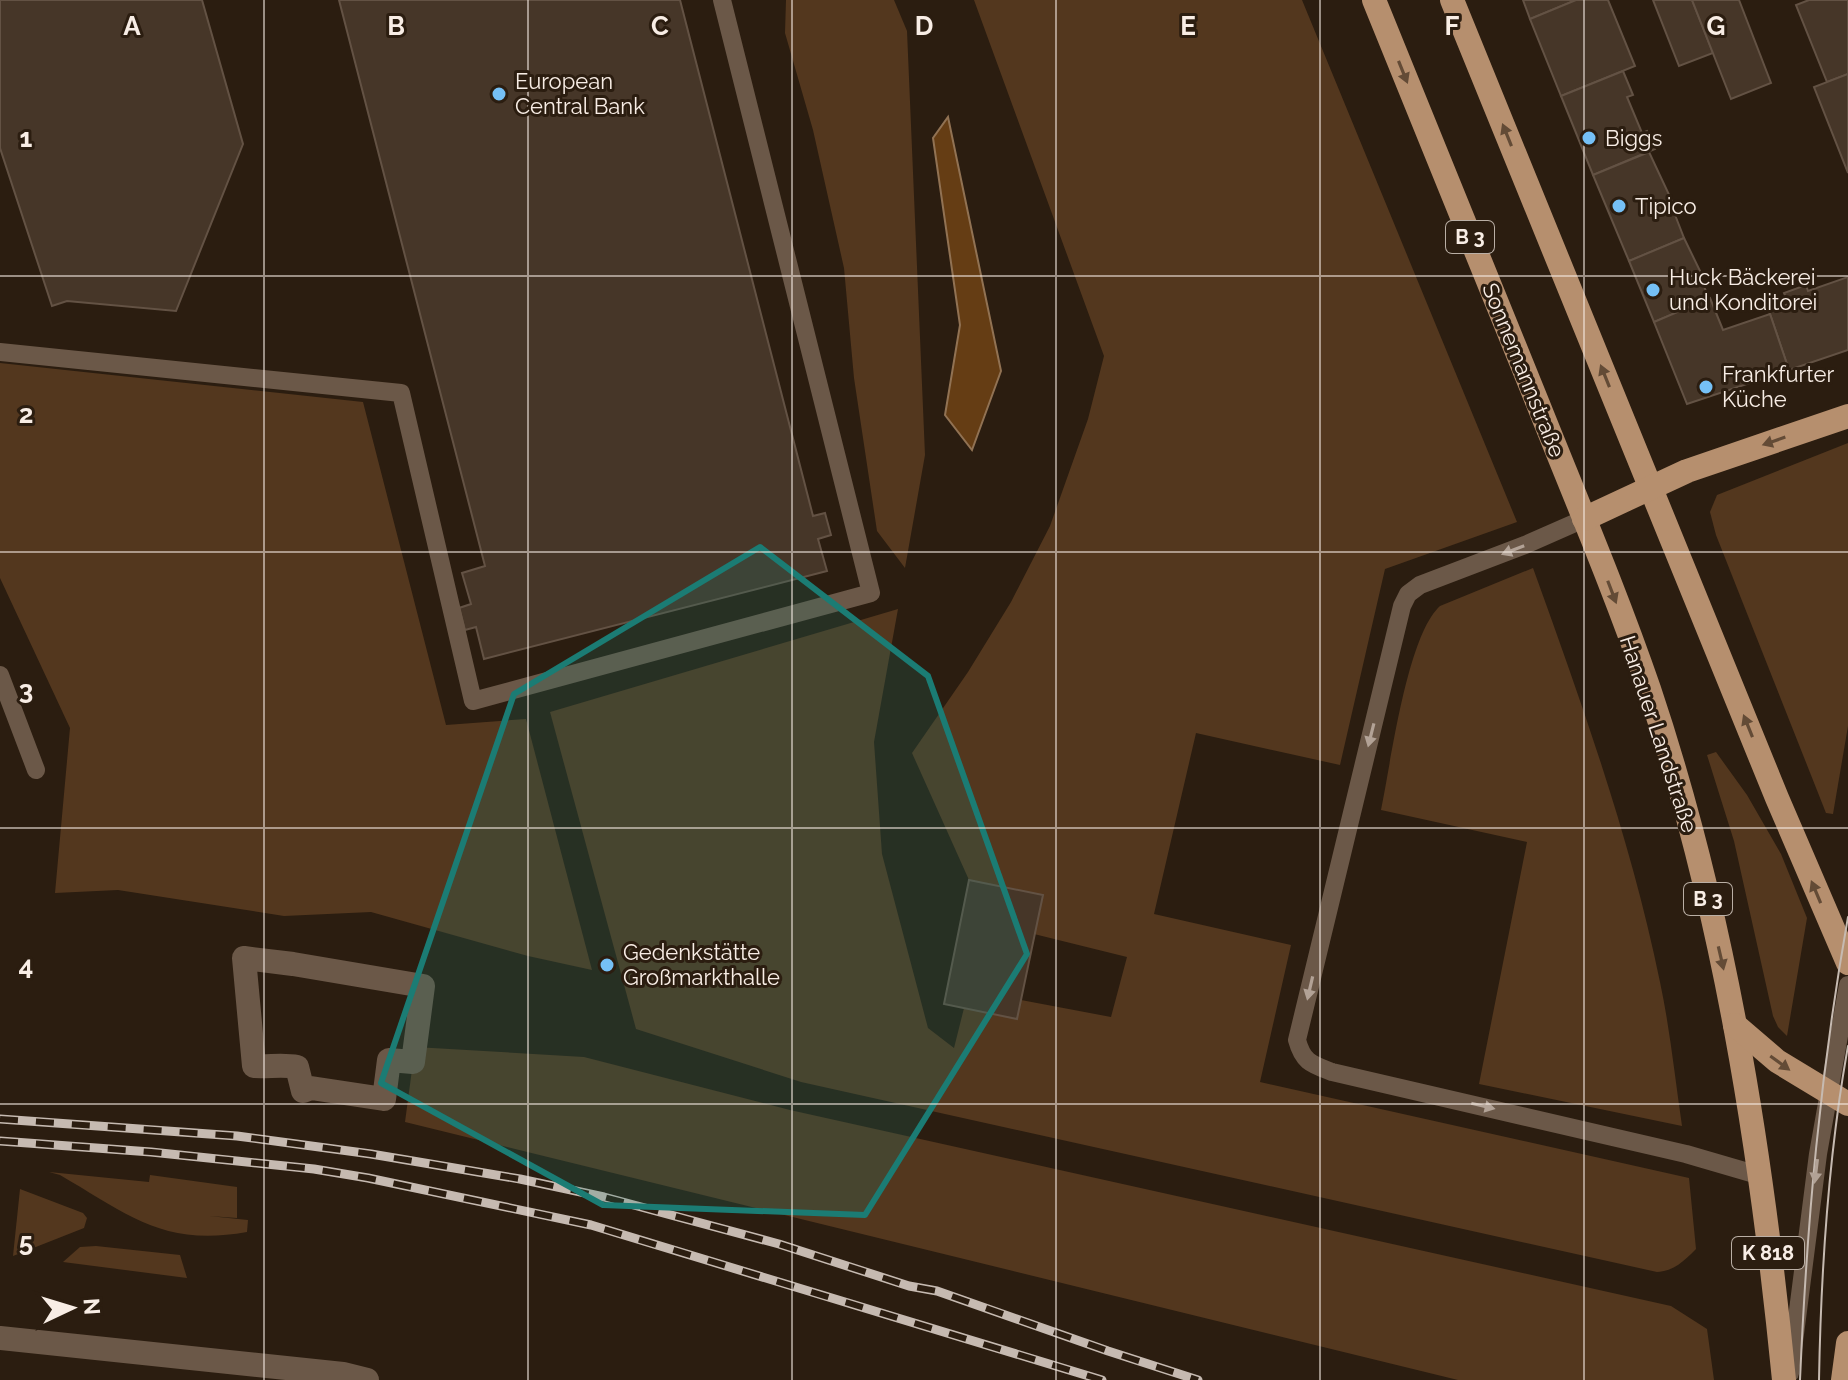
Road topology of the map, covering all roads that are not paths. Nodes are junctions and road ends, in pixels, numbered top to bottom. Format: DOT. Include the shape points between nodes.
graph roads {
  1 [pos="722,0"];
  2 [pos="1374,0"];
  3 [pos="1452,0"];
  4 [pos="0,352"];
  5 [pos="1848,416"];
  6 [pos="1650,486"];
  7 [pos="1584,519"];
  8 [pos="0,675"];
  9 [pos="36,770"];
  10 [pos="1848,963"];
  11 [pos="1848,985"];
  12 [pos="420,1015"];
  13 [pos="1735,1025"];
  14 [pos="1838,1099"];
  15 [pos="1752,1126"];
  16 [pos="1758,1175"];
  17 [pos="0,1338"];
  18 [pos="1848,1343"];
  19 [pos="367,1380"];
  20 [pos="1787,1380"];
  21 [pos="1843,1380"];
  1 -- 4 [label="lane" via="871,593 473,701 401,393"];
  2 -- 7 [label="main road, Sonnemannstraße / B 3, one-way"];
  6 -- 3 [label="main road, one-way"];
  5 -- 6 [label="main road, one-way"];
  6 -- 7 [label="main road"];
  10 -- 6 [label="main road, one-way"];
  7 -- 13 [label="main road, Hanauer Landstraße / B 3, one-way" via="1674,774 1706,888"];
  7 -- 16 [label="lane, one-way" via="1408,594 1297,1040 1302,1056 1332,1072"];
  8 -- 9 [label="lane"];
  11 -- 14 [label="lane, Hanauer Landstraße"];
  12 -- 12 [label="street" via="423,986 244,958 254,1066 297,1067 303,1091 384,1099 389,1060 413,1062"];
  13 -- 14 [label="main road, one-way" via="1777,1061"];
  13 -- 15 [label="main road, Hanauer Landstraße / B 3"];
  14 -- 20 [label="lane, Hanauer Landstraße, one-way" via="1818,1154"];
  15 -- 16 [label="main road, Hanauer Landstraße / K 818"];
  16 -- 20 [label="main road, Hanauer Landstraße / K 818"];
  17 -- 19 [label="street"];
  18 -- 21 [label="main road"];
}
